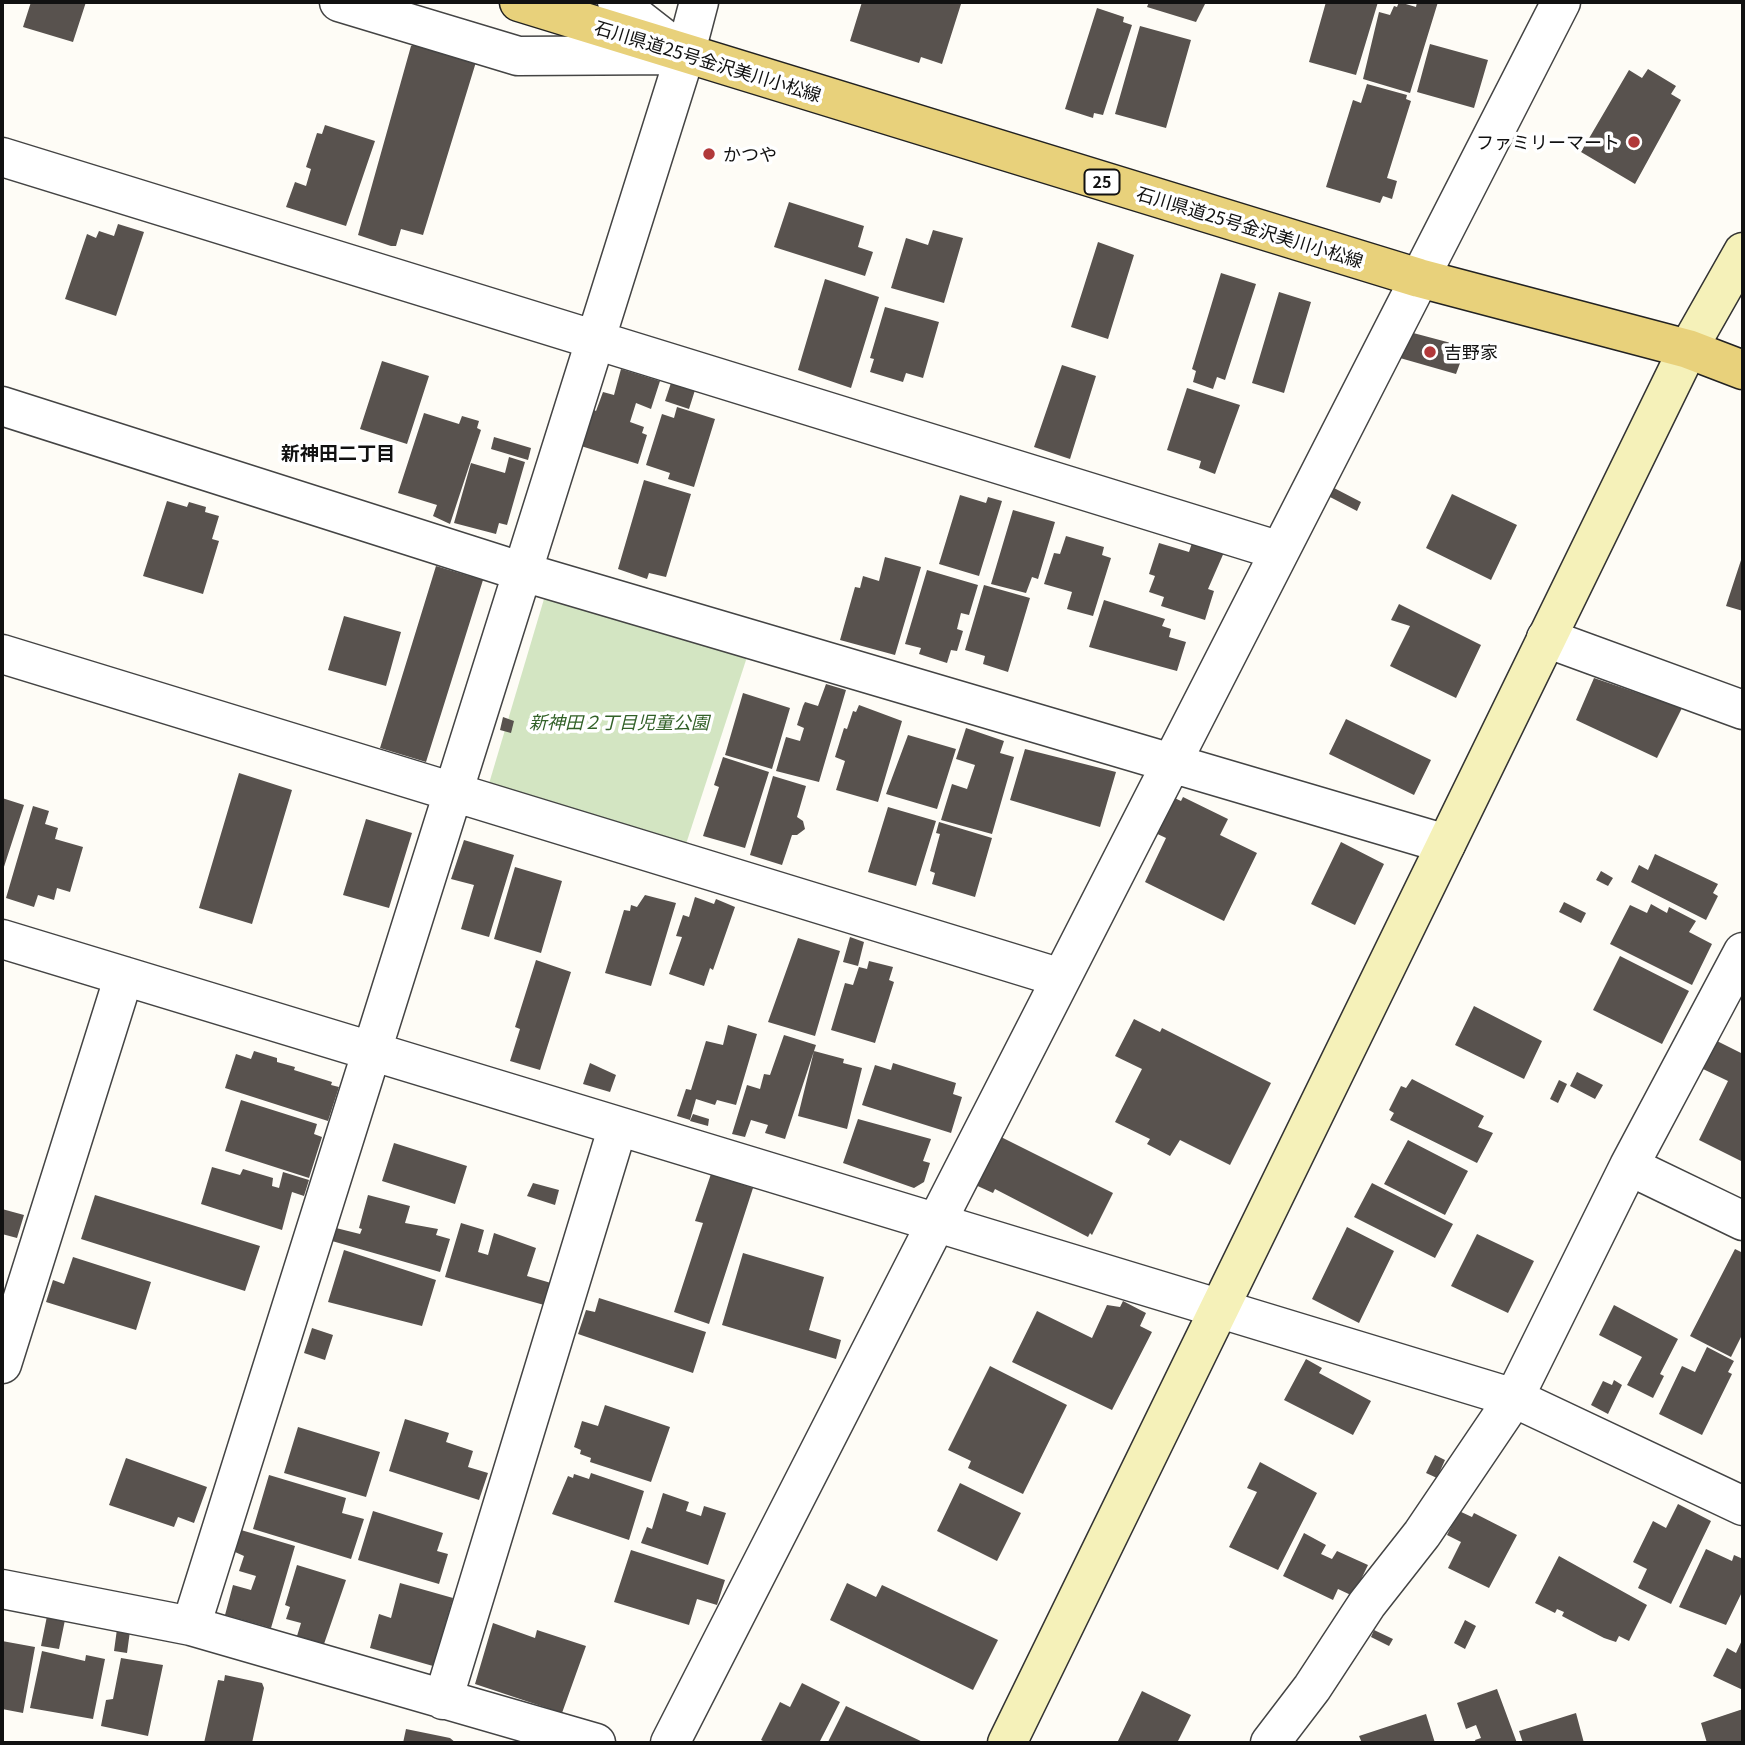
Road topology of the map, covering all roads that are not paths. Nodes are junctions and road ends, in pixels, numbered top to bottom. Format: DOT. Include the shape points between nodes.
graph roads {
  1 [pos="339,2"];
  2 [pos="519,2"];
  3 [pos="617,2"];
  4 [pos="699,2"];
  5 [pos="1556,3"];
  6 [pos="685,55"];
  7 [pos="2,157"];
  8 [pos="1743,252"];
  9 [pos="1419,278"];
  10 [pos="596,341"];
  11 [pos="1688,349"];
  12 [pos="1743,370"];
  13 [pos="2,406"];
  14 [pos="1280,551"];
  15 [pos="523,572"];
  16 [pos="1546,638"];
  17 [pos="2,654"];
  18 [pos="1743,710"];
  19 [pos="1171,764"];
  20 [pos="454,792"];
  21 [pos="1446,844"];
  22 [pos="2,939"];
  23 [pos="1743,952"];
  24 [pos="124,976"];
  25 [pos="1061,978"];
  26 [pos="372,1051"];
  27 [pos="618,1126"];
  28 [pos="1629,1167"];
  29 [pos="1743,1221"];
  30 [pos="936,1222"];
  31 [pos="1219,1308"];
  32 [pos="2,1364"];
  33 [pos="1514,1398"];
  34 [pos="1743,1506"];
  35 [pos="2,1589"];
  36 [pos="191,1626"];
  37 [pos="443,1700"];
  38 [pos="596,1743"];
  39 [pos="670,1743"];
  40 [pos="1007,1743"];
  41 [pos="1270,1743"];
  1 -- 6 [label="street" via="518,56"];
  2 -- 6 [label="main road, 石川県道25号金沢美川小松線 / 25"];
  3 -- 6 [label="street"];
  4 -- 6 [label="street"];
  5 -- 9 [label="street"];
  6 -- 9 [label="main road, 石川県道25号金沢美川小松線 / 25"];
  6 -- 10 [label="street"];
  7 -- 10 [label="street"];
  8 -- 11 [label="street"];
  9 -- 11 [label="main road, 石川県道25号金沢美川小松線 / 25"];
  9 -- 14 [label="street"];
  10 -- 14 [label="street"];
  10 -- 15 [label="street"];
  11 -- 12 [label="main road, 石川県道25号金沢美川小松線 / 25"];
  11 -- 16 [label="street"];
  13 -- 15 [label="street"];
  14 -- 19 [label="street"];
  15 -- 19 [label="street"];
  15 -- 20 [label="street"];
  16 -- 18 [label="street"];
  16 -- 21 [label="street"];
  17 -- 20 [label="street"];
  19 -- 21 [label="street"];
  19 -- 25 [label="street"];
  20 -- 25 [label="street"];
  20 -- 26 [label="street"];
  21 -- 31 [label="street"];
  22 -- 24 [label="street"];
  23 -- 28 [label="street"];
  24 -- 26 [label="street"];
  24 -- 32 [label="street"];
  25 -- 30 [label="street"];
  26 -- 27 [label="street"];
  26 -- 36 [label="street"];
  27 -- 30 [label="street"];
  27 -- 37 [label="street"];
  28 -- 29 [label="street"];
  28 -- 33 [label="street"];
  30 -- 31 [label="street"];
  30 -- 39 [label="street"];
  31 -- 33 [label="street"];
  31 -- 40 [label="street"];
  33 -- 34 [label="street"];
  33 -- 41 [label="street"];
  35 -- 36 [label="street"];
  36 -- 37 [label="street"];
  37 -- 38 [label="street"];
}
